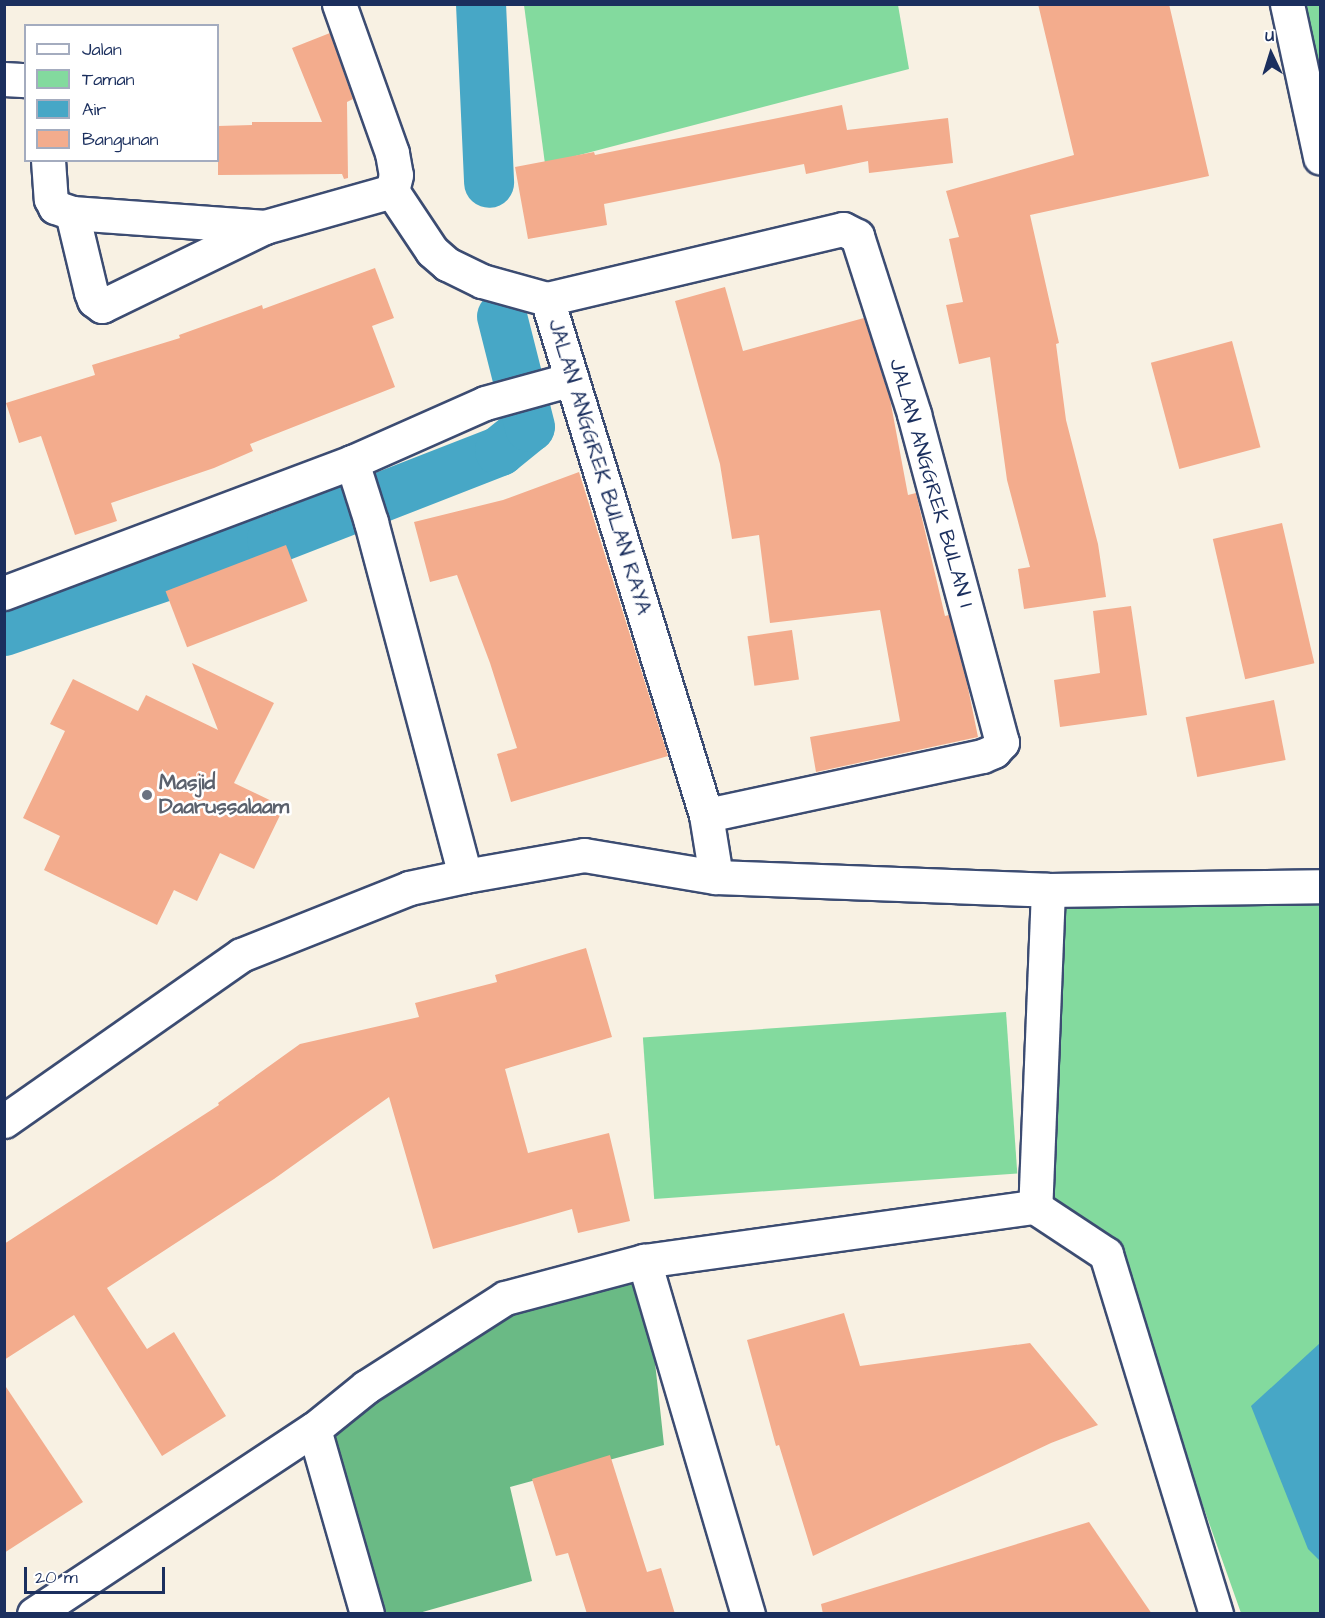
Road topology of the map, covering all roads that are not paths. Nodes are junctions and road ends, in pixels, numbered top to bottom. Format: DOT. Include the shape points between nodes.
graph roads {
  1 [pos="339,4"];
  2 [pos="1287,4"];
  3 [pos="4,79"];
  4 [pos="24,80"];
  5 [pos="1320,157"];
  6 [pos="48,162"];
  7 [pos="392,191"];
  8 [pos="63,210"];
  9 [pos="265,227"];
  10 [pos="547,299"];
  11 [pos="562,382"];
  12 [pos="356,473"];
  13 [pos="4,593"];
  14 [pos="706,815"];
  15 [pos="465,876"];
  16 [pos="716,877"];
  17 [pos="1320,886"];
  18 [pos="1048,891"];
  19 [pos="4,1121"];
  20 [pos="1035,1207"];
  21 [pos="644,1261"];
  22 [pos="314,1429"];
  23 [pos="34,1614"];
  24 [pos="367,1614"];
  25 [pos="748,1614"];
  26 [pos="1216,1614"];
  1 -- 7 [label="street" via="393,153 396,175"];
  2 -- 5 [label="street"];
  3 -- 4 [label="street"];
  6 -- 8 [label="street" via="51,199"];
  7 -- 9 [label="street"];
  7 -- 10 [label="street, JALAN ANGGREK BULAN RAYA" via="432,251 447,264 482,281"];
  8 -- 9 [label="street"];
  8 -- 9 [label="street" via="94,300 102,306"];
  10 -- 11 [label="street, JALAN ANGGREK BULAN RAYA"];
  10 -- 14 [label="street, JALAN ANGGREK BULAN I" via="843,229 857,236 914,414 1002,742 982,756"];
  11 -- 12 [label="street" via="485,403"];
  11 -- 14 [label="street, JALAN ANGGREK BULAN RAYA"];
  12 -- 13 [label="street"];
  12 -- 15 [label="street"];
  14 -- 16 [label="street, JALAN ANGGREK BULAN RAYA"];
  15 -- 16 [label="street" via="584,855"];
  15 -- 19 [label="street" via="409,888 241,955"];
  16 -- 18 [label="street"];
  17 -- 18 [label="street"];
  18 -- 20 [label="street"];
  20 -- 21 [label="street"];
  20 -- 26 [label="street" via="1106,1254"];
  21 -- 22 [label="street" via="505,1298 366,1388"];
  21 -- 25 [label="street"];
  22 -- 23 [label="street"];
  22 -- 24 [label="street"];
}
